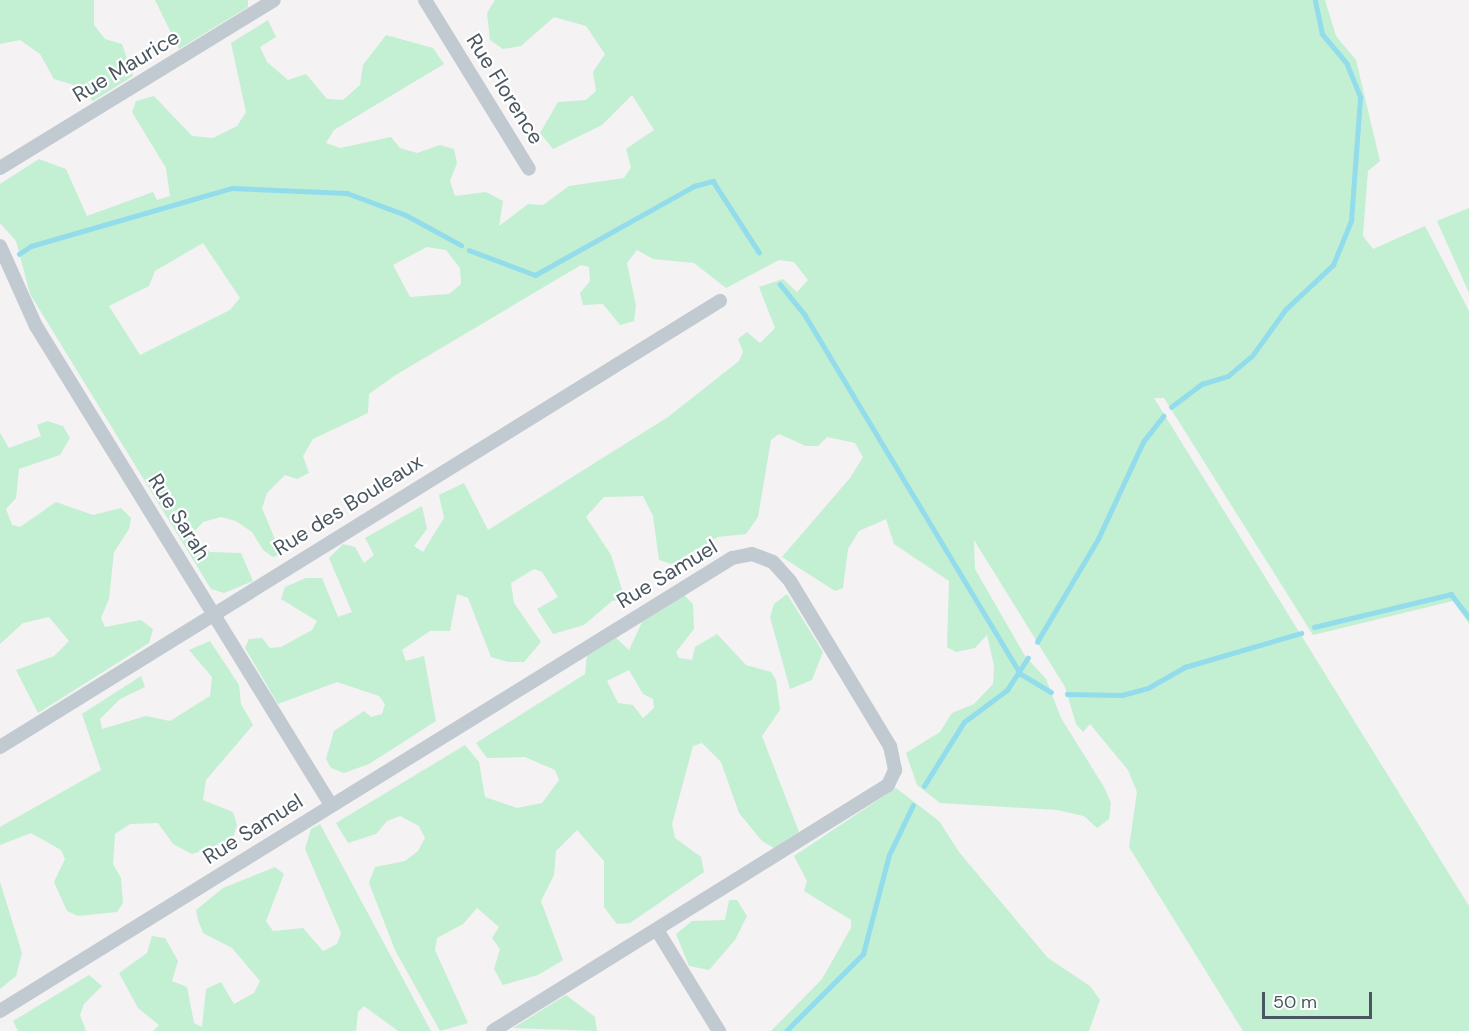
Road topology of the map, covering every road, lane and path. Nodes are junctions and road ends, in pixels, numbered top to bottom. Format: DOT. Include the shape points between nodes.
graph roads {
  1 [pos="274,0"];
  2 [pos="426,0"];
  3 [pos="0,168"];
  4 [pos="530,169"];
  5 [pos="0,246"];
  6 [pos="720,301"];
  7 [pos="214,613"];
  8 [pos="0,747"];
  9 [pos="331,805"];
  10 [pos="657,930"];
  11 [pos="0,1011"];
  12 [pos="493,1031"];
  13 [pos="719,1031"];
  1 -- 3 [label="street, Rue Maurice"];
  2 -- 4 [label="street, Rue Florence"];
  5 -- 7 [label="street, Rue Sarah" via="36,326"];
  6 -- 7 [label="street, Rue des Bouleaux"];
  7 -- 8 [label="street, Rue des Bouleaux"];
  7 -- 9 [label="street, Rue Sarah"];
  9 -- 10 [label="street, Rue Samuel" via="732,558 763,556 790,580 890,746 892,777 879,793"];
  9 -- 11 [label="street, Rue Samuel"];
  10 -- 12 [label="street, Rue Samuel"];
  10 -- 13 [label="street"];
}
